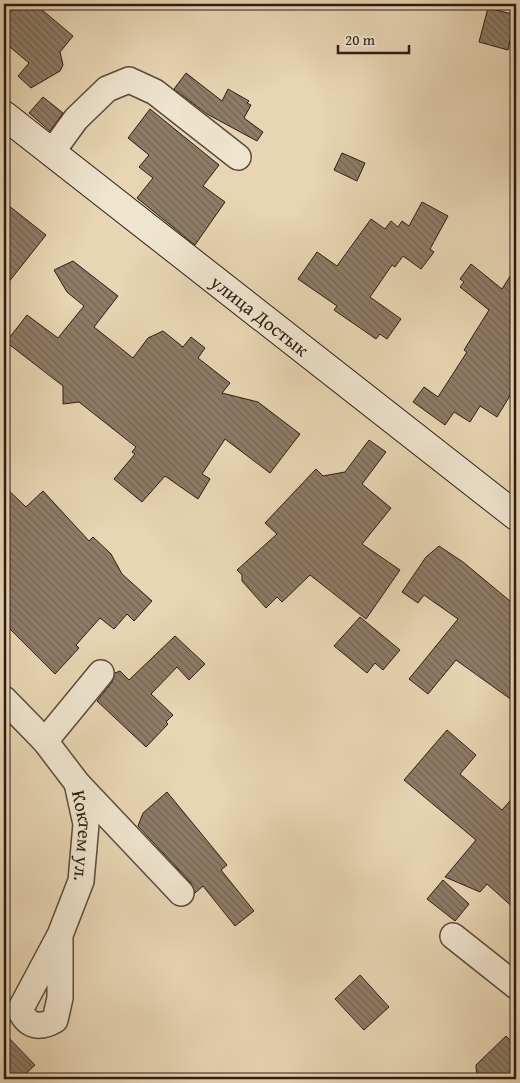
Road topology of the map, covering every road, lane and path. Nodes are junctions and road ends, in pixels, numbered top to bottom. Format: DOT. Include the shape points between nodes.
graph roads {
  1 [pos="4,115"];
  2 [pos="52,152"];
  3 [pos="238,157"];
  4 [pos="516,516"];
  5 [pos="100,673"];
  6 [pos="4,700"];
  7 [pos="45,741"];
  8 [pos="77,783"];
  9 [pos="181,893"];
  10 [pos="60,934"];
  11 [pos="453,936"];
  12 [pos="516,986"];
  1 -- 2 [label="main road, улица Достык"];
  2 -- 3 [label="street" via="76,119 107,89 129,80 155,92"];
  2 -- 4 [label="main road, улица Достык"];
  5 -- 7 [label="street"];
  6 -- 7 [label="street, Коктем ул."];
  7 -- 8 [label="street, Коктем ул."];
  8 -- 9 [label="street"];
  8 -- 10 [label="street, Коктем ул." via="86,824 81,881"];
  11 -- 12 [label="street"];
}
